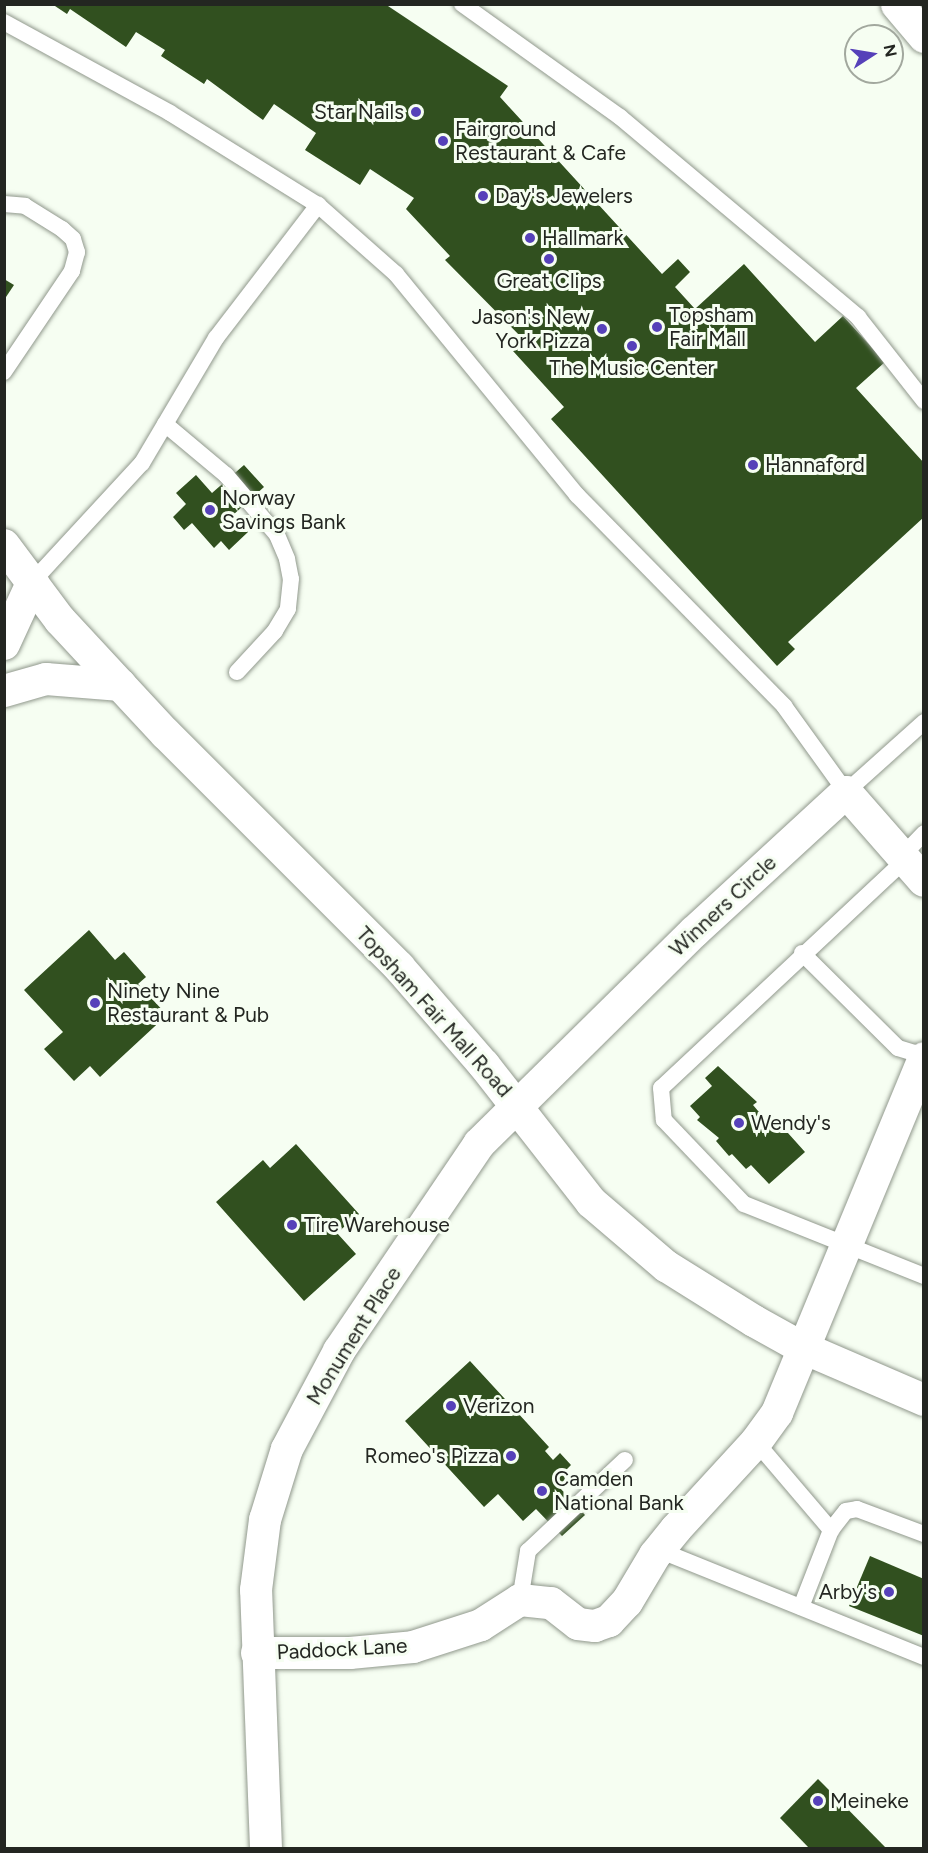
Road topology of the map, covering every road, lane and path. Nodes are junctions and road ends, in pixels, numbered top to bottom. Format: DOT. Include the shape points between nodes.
graph roads {
  1 [pos="462,4"];
  2 [pos="897,4"];
  3 [pos="4,22"];
  4 [pos="924,36"];
  5 [pos="4,204"];
  6 [pos="318,205"];
  7 [pos="4,372"];
  8 [pos="924,401"];
  9 [pos="165,424"];
  10 [pos="4,545"];
  11 [pos="33,581"];
  12 [pos="4,645"];
  13 [pos="237,672"];
  14 [pos="121,685"];
  15 [pos="4,691"];
  16 [pos="924,722"];
  17 [pos="846,792"];
  18 [pos="924,833"];
  19 [pos="910,866"];
  20 [pos="802,953"];
  21 [pos="924,1057"];
  22 [pos="516,1105"];
  23 [pos="846,1242"];
  24 [pos="924,1276"];
  25 [pos="801,1347"];
  26 [pos="924,1400"];
  27 [pos="756,1442"];
  28 [pos="625,1460"];
  29 [pos="831,1530"];
  30 [pos="924,1534"];
  31 [pos="659,1550"];
  32 [pos="520,1600"];
  33 [pos="801,1607"];
  34 [pos="257,1653"];
  35 [pos="924,1657"];
  36 [pos="266,1848"];
  1 -- 8 [label="lane" via="620,117 858,317"];
  2 -- 4 [label="highway"];
  3 -- 6 [label="lane" via="170,113"];
  5 -- 7 [label="lane" via="25,206 62,229 73,239 77,252 72,271"];
  6 -- 9 [label="lane" via="216,339"];
  6 -- 17 [label="lane" via="396,274 577,495 784,705"];
  9 -- 11 [label="lane" via="142,463"];
  9 -- 13 [label="lane" via="226,475 277,535 287,559 291,579 288,609 275,632"];
  10 -- 11 [label="street, Topsham Fair Mall Road"];
  11 -- 12 [label="street"];
  11 -- 14 [label="street, Topsham Fair Mall Road" via="60,620"];
  14 -- 15 [label="street" via="46,679"];
  14 -- 22 [label="street, Topsham Fair Mall Road" via="399,967"];
  16 -- 17 [label="lane"];
  17 -- 19 [label="street"];
  17 -- 22 [label="street, Winners Circle"];
  18 -- 19 [label="lane"];
  19 -- 20 [label="lane"];
  20 -- 21 [label="lane" via="898,1048"];
  20 -- 23 [label="lane" via="661,1088 664,1120 744,1204"];
  21 -- 23 [label="street"];
  22 -- 25 [label="street, Topsham Fair Mall Road" via="591,1202 616,1224 666,1266"];
  22 -- 34 [label="street, Monument Place" via="479,1144 339,1352 286,1449 265,1520 256,1590"];
  23 -- 24 [label="lane"];
  23 -- 25 [label="street"];
  25 -- 26 [label="street, Topsham Fair Mall Road"];
  25 -- 27 [label="street" via="777,1413"];
  27 -- 29 [label="lane"];
  27 -- 31 [label="street"];
  28 -- 32 [label="lane" via="528,1551"];
  29 -- 30 [label="lane" via="846,1511 857,1509"];
  29 -- 33 [label="lane"];
  31 -- 32 [label="street" via="627,1602 609,1621 595,1626 578,1624 551,1603"];
  31 -- 33 [label="lane"];
  32 -- 34 [label="street, Paddock Lane" via="481,1625 413,1647"];
  33 -- 35 [label="lane"];
  34 -- 36 [label="street, Monument Place"];
}
